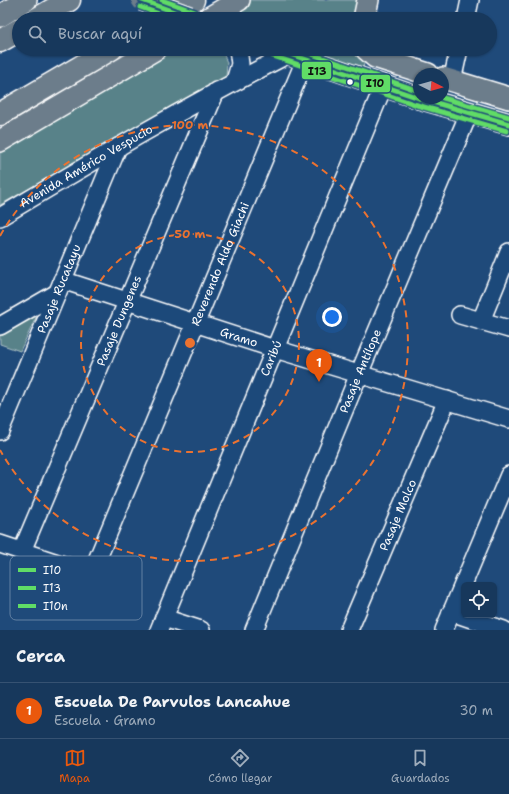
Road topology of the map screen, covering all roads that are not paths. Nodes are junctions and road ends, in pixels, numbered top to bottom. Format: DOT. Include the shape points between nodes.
graph roads {
  1 [pos="69,0"];
  2 [pos="142,0"];
  3 [pos="239,0"];
  4 [pos="368,0"];
  5 [pos="470,0"];
  6 [pos="23,1"];
  7 [pos="49,12"];
  8 [pos="187,12"];
  9 [pos="201,12"];
  10 [pos="365,12"];
  11 [pos="467,12"];
  12 [pos="0,16"];
  13 [pos="12,34"];
  14 [pos="0,41"];
  15 [pos="99,56"];
  16 [pos="144,56"];
  17 [pos="239,56"];
  18 [pos="286,56"];
  19 [pos="289,56"];
  20 [pos="296,56"];
  21 [pos="374,56"];
  22 [pos="457,56"];
  23 [pos="413,70"];
  24 [pos="449,77"];
  25 [pos="449,80"];
  26 [pos="235,81"];
  27 [pos="383,87"];
  28 [pos="216,91"];
  29 [pos="413,96"];
  30 [pos="509,98"];
  31 [pos="439,104"];
  32 [pos="469,113"];
  33 [pos="0,114"];
  34 [pos="509,124"];
  35 [pos="0,141"];
  36 [pos="118,146"];
  37 [pos="0,217"];
  38 [pos="509,252"];
  39 [pos="60,287"];
  40 [pos="128,301"];
  41 [pos="460,315"];
  42 [pos="481,321"];
  43 [pos="196,323"];
  44 [pos="0,326"];
  45 [pos="509,329"];
  46 [pos="275,349"];
  47 [pos="359,374"];
  48 [pos="447,400"];
  49 [pos="509,418"];
  50 [pos="0,431"];
  51 [pos="509,475"];
  52 [pos="0,544"];
  53 [pos="22,551"];
  54 [pos="37,556"];
  55 [pos="99,556"];
  56 [pos="451,612"];
  57 [pos="162,624"];
  58 [pos="201,630"];
  59 [pos="254,630"];
  60 [pos="349,630"];
  61 [pos="444,630"];
  62 [pos="504,630"];
  1 -- 7 [label="highway"];
  2 -- 8 [label="main road, bridge"];
  3 -- 9 [label="main road"];
  4 -- 10 [label="main road"];
  5 -- 11 [label="street"];
  6 -- 12 [label="main road"];
  13 -- 14 [label="highway"];
  15 -- 33 [label="highway"];
  16 -- 35 [label="main road"];
  17 -- 26 [label="street" via="240,64"];
  18 -- 26 [label="street, Avenida Américo Vespucio"];
  19 -- 43 [label="street, Reverendo Aldo Giachi"];
  20 -- 27 [label="main road"];
  21 -- 23 [label="main road"];
  22 -- 24 [label="street"];
  25 -- 30 [label="main road"];
  26 -- 28 [label="street, Avenida Américo Vespucio"];
  27 -- 29 [label="main road"];
  27 -- 46 [label="street, Caribú"];
  28 -- 36 [label="street, Avenida Américo Vespucio"];
  28 -- 40 [label="street, Pasaje Dungenes"];
  31 -- 32 [label="main road"];
  32 -- 34 [label="main road"];
  32 -- 47 [label="street, Pasaje Antílope"];
  36 -- 37 [label="street, Avenida Américo Vespucio"];
  36 -- 39 [label="street, Pasaje Rucatayu"];
  38 -- 42 [label="street"];
  39 -- 40 [label="street, Gramo"];
  39 -- 44 [label="street"];
  39 -- 50 [label="street, Pasaje Rucatayu"];
  40 -- 43 [label="street, Gramo"];
  40 -- 53 [label="street, Pasaje Dungenes"];
  41 -- 42 [label="street"];
  42 -- 45 [label="street"];
  43 -- 46 [label="street, Gramo"];
  43 -- 55 [label="street, Reverendo Aldo Giachi"];
  46 -- 47 [label="street, Gramo"];
  46 -- 57 [label="street, Caribú"];
  47 -- 48 [label="street, Gramo"];
  47 -- 59 [label="street, Pasaje Antílope"];
  48 -- 49 [label="street, Gramo"];
  48 -- 60 [label="street, Pasaje Molco"];
  51 -- 56 [label="street"];
  52 -- 53 [label="street"];
  53 -- 54 [label="street"];
  56 -- 61 [label="street"];
  56 -- 62 [label="street"];
  57 -- 58 [label="street"];
}
